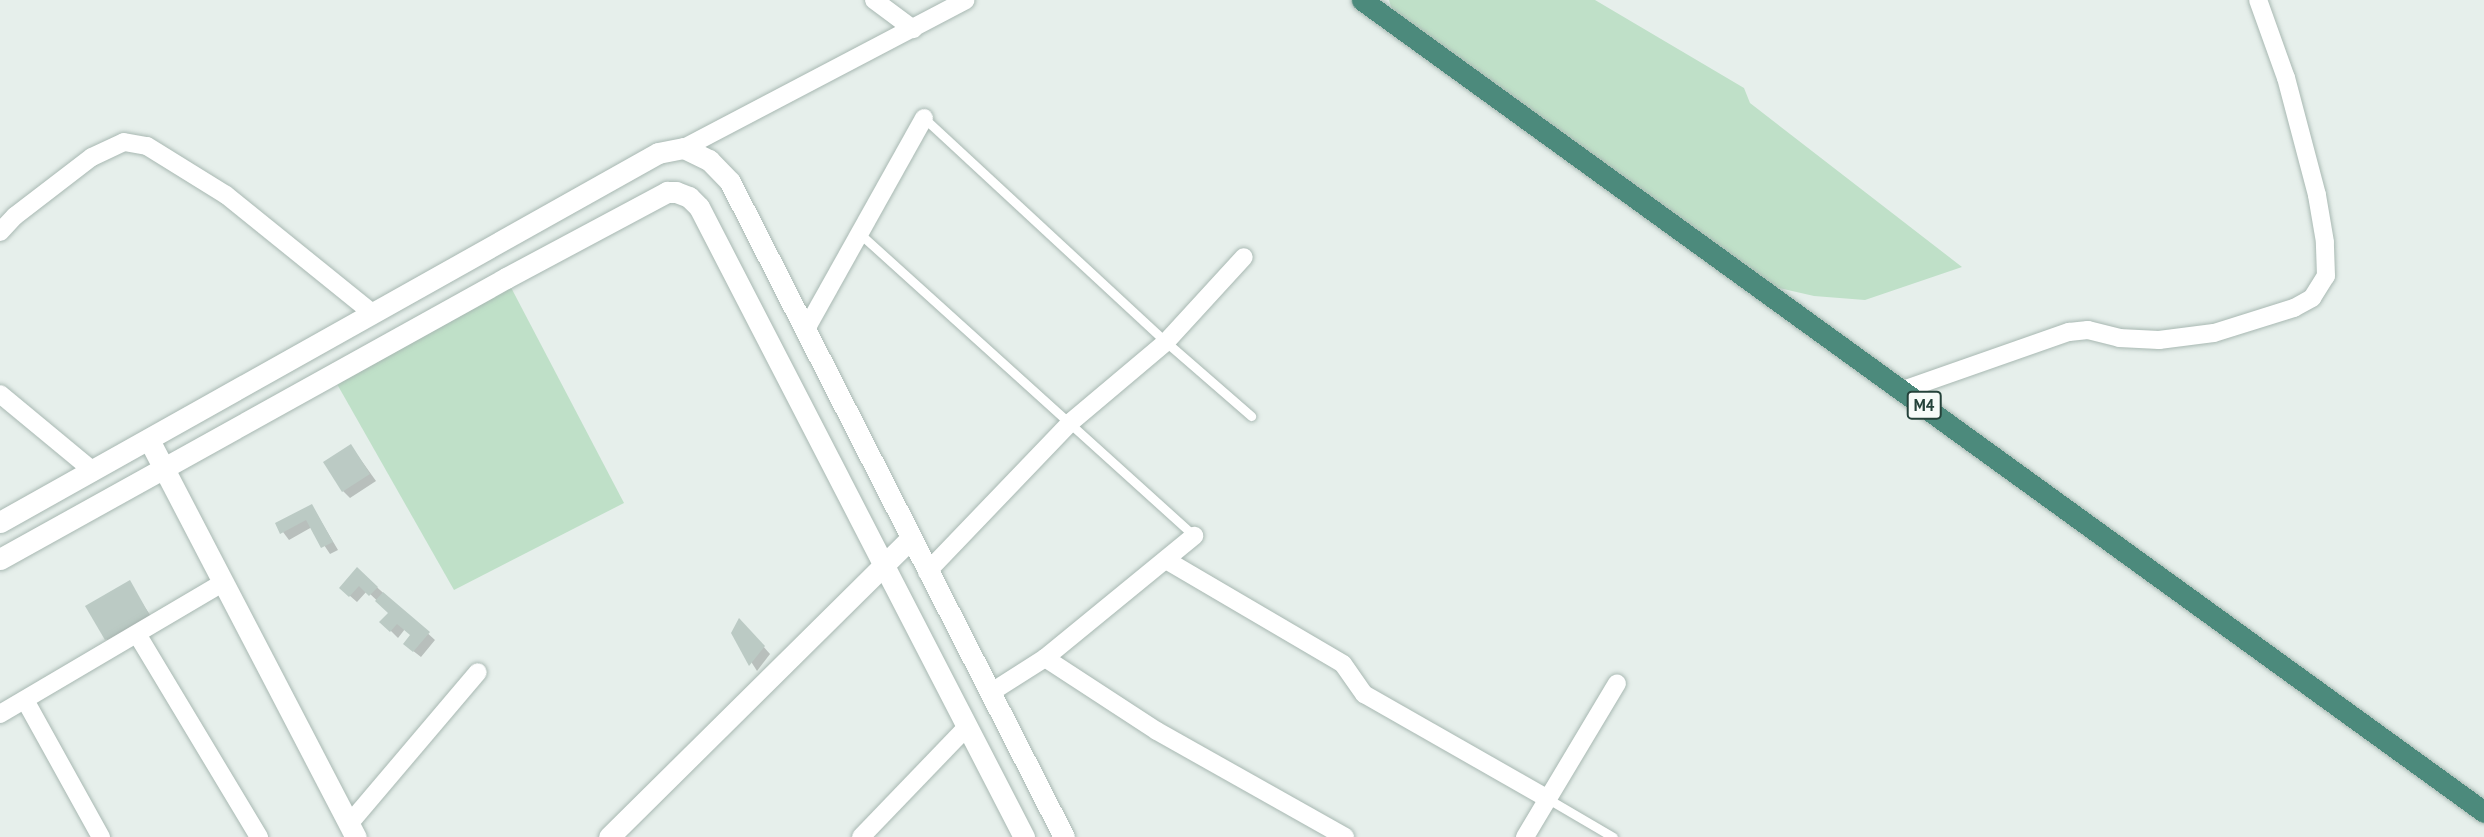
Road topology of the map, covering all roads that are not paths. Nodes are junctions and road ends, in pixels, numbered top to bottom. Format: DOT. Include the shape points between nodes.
graph roads {
  1 [pos="874,0"];
  2 [pos="965,0"];
  3 [pos="1362,0"];
  4 [pos="2258,0"];
  5 [pos="913,29"];
  6 [pos="924,118"];
  7 [pos="684,148"];
  8 [pos="0,232"];
  9 [pos="859,233"];
  10 [pos="1244,257"];
  11 [pos="372,313"];
  12 [pos="805,331"];
  13 [pos="1166,342"];
  14 [pos="1903,390"];
  15 [pos="0,394"];
  16 [pos="1251,416"];
  17 [pos="1071,422"];
  18 [pos="149,440"];
  19 [pos="164,469"];
  20 [pos="93,471"];
  21 [pos="0,522"];
  22 [pos="1194,536"];
  23 [pos="910,539"];
  24 [pos="0,559"];
  25 [pos="1166,559"];
  26 [pos="884,565"];
  27 [pos="927,572"];
  28 [pos="224,582"];
  29 [pos="137,634"];
  30 [pos="1045,658"];
  31 [pos="478,672"];
  32 [pos="1617,683"];
  33 [pos="990,693"];
  34 [pos="25,700"];
  35 [pos="0,714"];
  36 [pos="967,727"];
  37 [pos="1548,799"];
  38 [pos="2484,812"];
  39 [pos="353,830"];
  40 [pos="101,837"];
  41 [pos="260,837"];
  42 [pos="609,837"];
  43 [pos="861,837"];
  44 [pos="1024,837"];
  45 [pos="1064,837"];
  46 [pos="1345,837"];
  47 [pos="1525,837"];
  48 [pos="1613,837"];
  1 -- 5 [label="street"];
  2 -- 5 [label="street"];
  3 -- 14 [label="highway, M4"];
  4 -- 14 [label="street" via="2286,78 2317,195 2326,276 2312,298 2214,333 2159,340 2119,338 2088,330 2069,332"];
  5 -- 7 [label="street"];
  6 -- 9 [label="street"];
  6 -- 13 [label="lane"];
  7 -- 11 [label="street" via="658,153"];
  7 -- 12 [label="street" via="709,160 730,183"];
  8 -- 11 [label="street" via="92,157 124,142 147,146 226,195"];
  9 -- 12 [label="street"];
  9 -- 17 [label="lane"];
  10 -- 13 [label="street"];
  11 -- 18 [label="street"];
  12 -- 23 [label="street"];
  13 -- 16 [label="lane"];
  13 -- 17 [label="street"];
  14 -- 38 [label="highway, M4"];
  15 -- 20 [label="street"];
  17 -- 22 [label="lane"];
  17 -- 27 [label="street"];
  18 -- 19 [label="street"];
  18 -- 20 [label="street"];
  19 -- 24 [label="street"];
  19 -- 26 [label="street" via="517,272 667,192 676,192 698,207"];
  19 -- 28 [label="street"];
  20 -- 21 [label="street"];
  22 -- 25 [label="street"];
  23 -- 26 [label="street"];
  23 -- 27 [label="street"];
  25 -- 30 [label="street"];
  25 -- 37 [label="street" via="1343,664 1364,694"];
  26 -- 36 [label="street"];
  26 -- 42 [label="street"];
  27 -- 33 [label="street"];
  28 -- 29 [label="street"];
  28 -- 39 [label="street"];
  29 -- 34 [label="street"];
  29 -- 41 [label="street"];
  30 -- 33 [label="street"];
  30 -- 46 [label="street" via="1157,731"];
  31 -- 39 [label="street"];
  32 -- 37 [label="street"];
  33 -- 45 [label="street"];
  34 -- 35 [label="street"];
  34 -- 40 [label="street"];
  36 -- 43 [label="street"];
  36 -- 44 [label="street"];
  37 -- 47 [label="street"];
  37 -- 48 [label="lane"];
}
